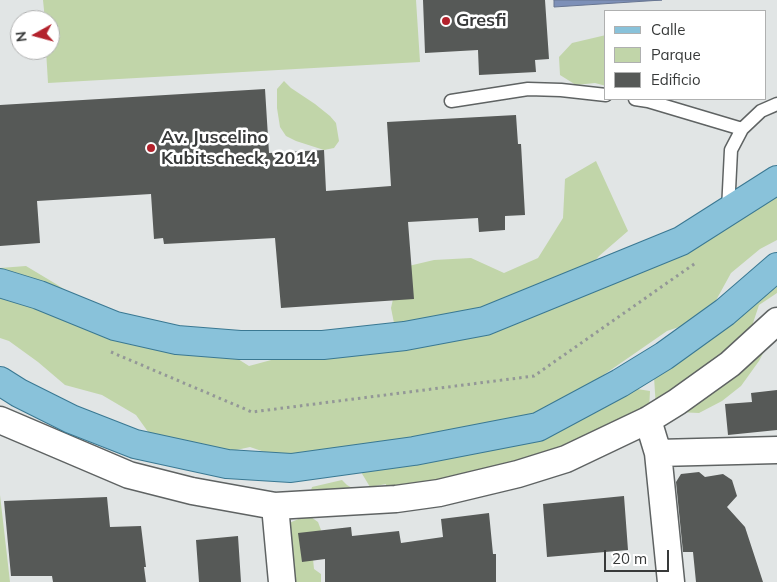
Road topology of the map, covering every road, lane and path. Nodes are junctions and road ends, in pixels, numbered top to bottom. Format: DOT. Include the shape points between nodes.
graph roads {
  1 [pos="604,95"];
  2 [pos="648,100"];
  3 [pos="451,101"];
  4 [pos="777,104"];
  5 [pos="742,129"];
  6 [pos="777,180"];
  7 [pos="728,212"];
  8 [pos="704,257"];
  9 [pos="777,267"];
  10 [pos="0,283"];
  11 [pos="777,321"];
  12 [pos="108,350"];
  13 [pos="0,381"];
  14 [pos="0,420"];
  15 [pos="648,420"];
  16 [pos="777,450"];
  17 [pos="658,454"];
  18 [pos="275,506"];
  19 [pos="282,582"];
  20 [pos="671,582"];
  1 -- 3 [label="lane" via="528,89"];
  2 -- 5 [label="lane"];
  4 -- 5 [label="lane" via="761,111"];
  5 -- 7 [label="lane" via="731,150"];
  6 -- 7 [label="main road"];
  7 -- 10 [label="main road" via="681,241 485,321 359,341 240,345 176,340 115,326"];
  8 -- 12 [label="path" via="534,376 252,412"];
  9 -- 13 [label="main road" via="725,312 664,356 538,427 414,451 291,468 226,464 134,444 71,419"];
  11 -- 15 [label="street" via="730,364"];
  14 -- 18 [label="street" via="129,474 192,491"];
  15 -- 17 [label="street"];
  15 -- 18 [label="street" via="566,459 448,491 396,499"];
  16 -- 17 [label="street"];
  17 -- 20 [label="street"];
  18 -- 19 [label="street"];
}
